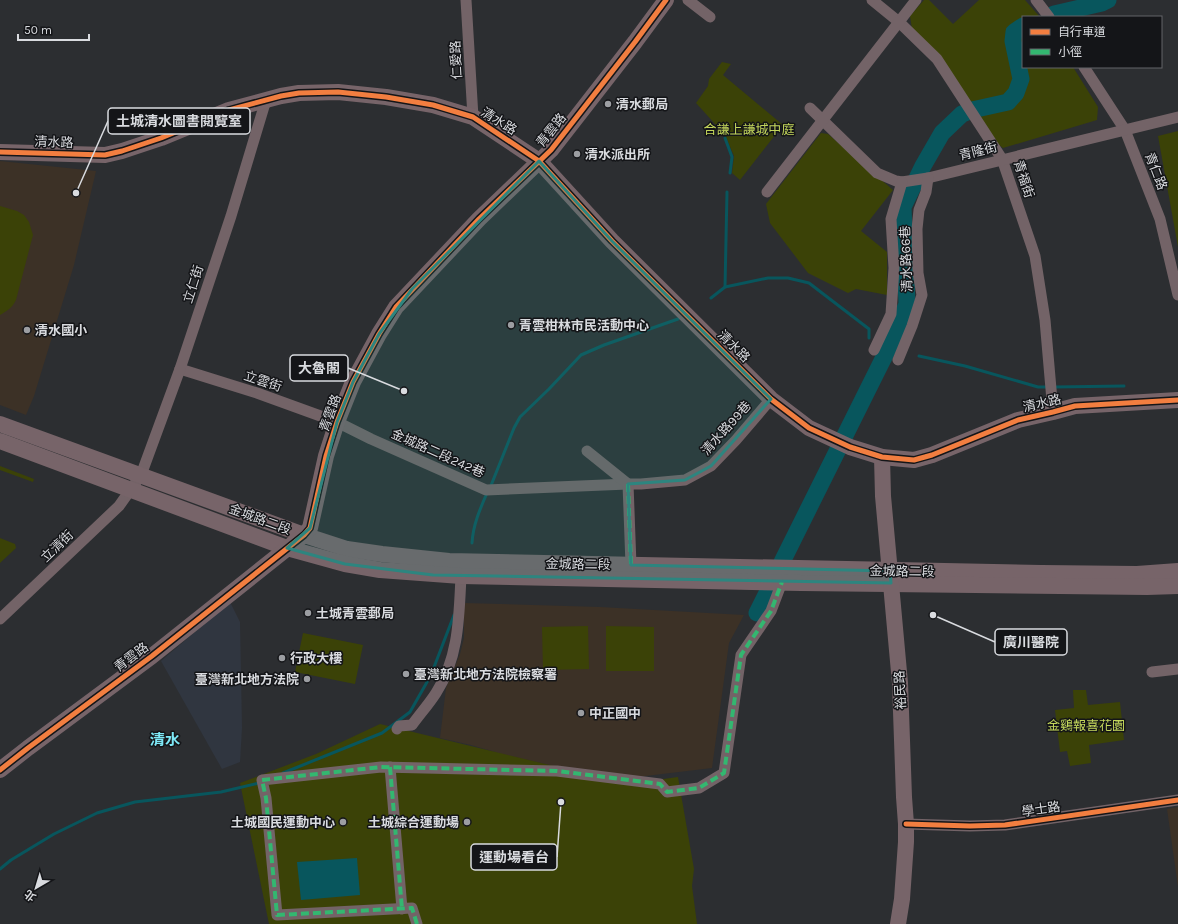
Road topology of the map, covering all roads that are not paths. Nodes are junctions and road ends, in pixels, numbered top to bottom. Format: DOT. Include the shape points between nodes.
graph roads {
  1 [pos="466,0"];
  2 [pos="666,0"];
  3 [pos="688,0"];
  4 [pos="872,0"];
  5 [pos="916,0"];
  6 [pos="1036,0"];
  7 [pos="1049,16"];
  8 [pos="710,17"];
  9 [pos="898,22"];
  10 [pos="1085,68"];
  11 [pos="266,100"];
  12 [pos="810,108"];
  13 [pos="1178,117"];
  14 [pos="473,118"];
  15 [pos="822,120"];
  16 [pos="1125,130"];
  17 [pos="0,152"];
  18 [pos="1002,159"];
  19 [pos="540,161"];
  20 [pos="928,178"];
  21 [pos="902,182"];
  22 [pos="767,192"];
  23 [pos="1178,295"];
  24 [pos="874,350"];
  25 [pos="898,360"];
  26 [pos="180,369"];
  27 [pos="771,399"];
  28 [pos="1178,400"];
  29 [pos="1053,412"];
  30 [pos="337,422"];
  31 [pos="0,424"];
  32 [pos="0,441"];
  33 [pos="587,451"];
  34 [pos="882,456"];
  35 [pos="141,475"];
  36 [pos="628,484"];
  37 [pos="131,490"];
  38 [pos="304,535"];
  39 [pos="287,548"];
  40 [pos="631,565"];
  41 [pos="1178,571"];
  42 [pos="461,576"];
  43 [pos="891,577"];
  44 [pos="782,582"];
  45 [pos="1178,586"];
  46 [pos="0,619"];
  47 [pos="1178,669"];
  48 [pos="1152,672"];
  49 [pos="397,729"];
  50 [pos="390,767"];
  51 [pos="0,770"];
  52 [pos="1178,800"];
  53 [pos="906,824"];
  54 [pos="402,909"];
  55 [pos="417,924"];
  56 [pos="898,924"];
  1 -- 14 [label="street, 仁愛路"];
  2 -- 19 [label="street, 青雲路" via="617,66"];
  3 -- 8 [label="street"];
  4 -- 9 [label="street, 青福街"];
  5 -- 9 [label="street"];
  6 -- 7 [label="street"];
  9 -- 15 [label="street"];
  9 -- 18 [label="street, 青福街" via="937,59"];
  10 -- 16 [label="street, 青仁路"];
  11 -- 14 [label="street, 清水路" via="299,93 344,93 433,105"];
  11 -- 17 [label="street, 清水路" via="229,110 188,128 105,155"];
  11 -- 26 [label="street, 立仁街"];
  12 -- 15 [label="street, 青隆街"];
  13 -- 16 [label="street, 青隆街"];
  14 -- 19 [label="street, 清水路"];
  15 -- 21 [label="street, 青隆街" via="878,173 896,182"];
  15 -- 22 [label="street"];
  16 -- 18 [label="street, 青隆街"];
  16 -- 23 [label="street, 青仁路" via="1160,219"];
  18 -- 20 [label="street, 青隆街"];
  18 -- 29 [label="street, 青福街" via="1035,256 1045,320"];
  19 -- 27 [label="street, 清水路" via="612,241"];
  19 -- 30 [label="street, 青雲路" via="479,219 396,307 353,382"];
  20 -- 21 [label="street, 青隆街"];
  20 -- 25 [label="street, 清水路66巷" via="919,210 917,229 918,273 922,295"];
  21 -- 24 [label="street" via="891,219 894,268 891,314"];
  26 -- 30 [label="street, 立雲街"];
  26 -- 35 [label="street, 立仁街"];
  27 -- 34 [label="street, 清水路" via="809,428 855,449"];
  27 -- 36 [label="street, 清水路99巷" via="711,466 684,480"];
  28 -- 29 [label="street, 清水路" via="1075,406"];
  29 -- 34 [label="street, 清水路" via="1018,420 914,460"];
  30 -- 36 [label="street, 金城路二段242巷" via="486,490"];
  30 -- 38 [label="street, 青雲路" via="326,456 310,528"];
  31 -- 35 [label="street, 金城路二段"];
  32 -- 37 [label="street, 金城路二段"];
  33 -- 36 [label="street"];
  34 -- 43 [label="street, 裕民路"];
  35 -- 37 [label="street, 立清街"];
  35 -- 38 [label="street, 金城路二段"];
  36 -- 40 [label="street"];
  37 -- 39 [label="street, 金城路二段"];
  37 -- 46 [label="street, 立清街" via="119,506"];
  38 -- 39 [label="street, 青雲路"];
  38 -- 40 [label="street, 金城路二段" via="347,548 436,560"];
  39 -- 42 [label="street, 金城路二段" via="345,564 380,570"];
  39 -- 51 [label="street, 青雲路" via="152,656"];
  40 -- 43 [label="street, 金城路二段"];
  41 -- 43 [label="street, 金城路二段"];
  42 -- 44 [label="street, 金城路二段"];
  42 -- 49 [label="street" via="454,653 444,678 412,725 399,726"];
  43 -- 44 [label="street, 金城路二段"];
  43 -- 45 [label="street, 金城路二段" via="1146,587"];
  43 -- 53 [label="street, 裕民路" via="900,683"];
  44 -- 50 [label="street" via="771,610 741,655 724,773 699,788 667,792 660,784 557,771"];
  47 -- 48 [label="street"];
  50 -- 54 [label="street"];
  50 -- 54 [label="street" via="262,780 277,915"];
  52 -- 53 [label="street, 學士路" via="1005,825"];
  53 -- 56 [label="street, 裕民路" via="902,900"];
  54 -- 55 [label="street" via="412,908"];
}
